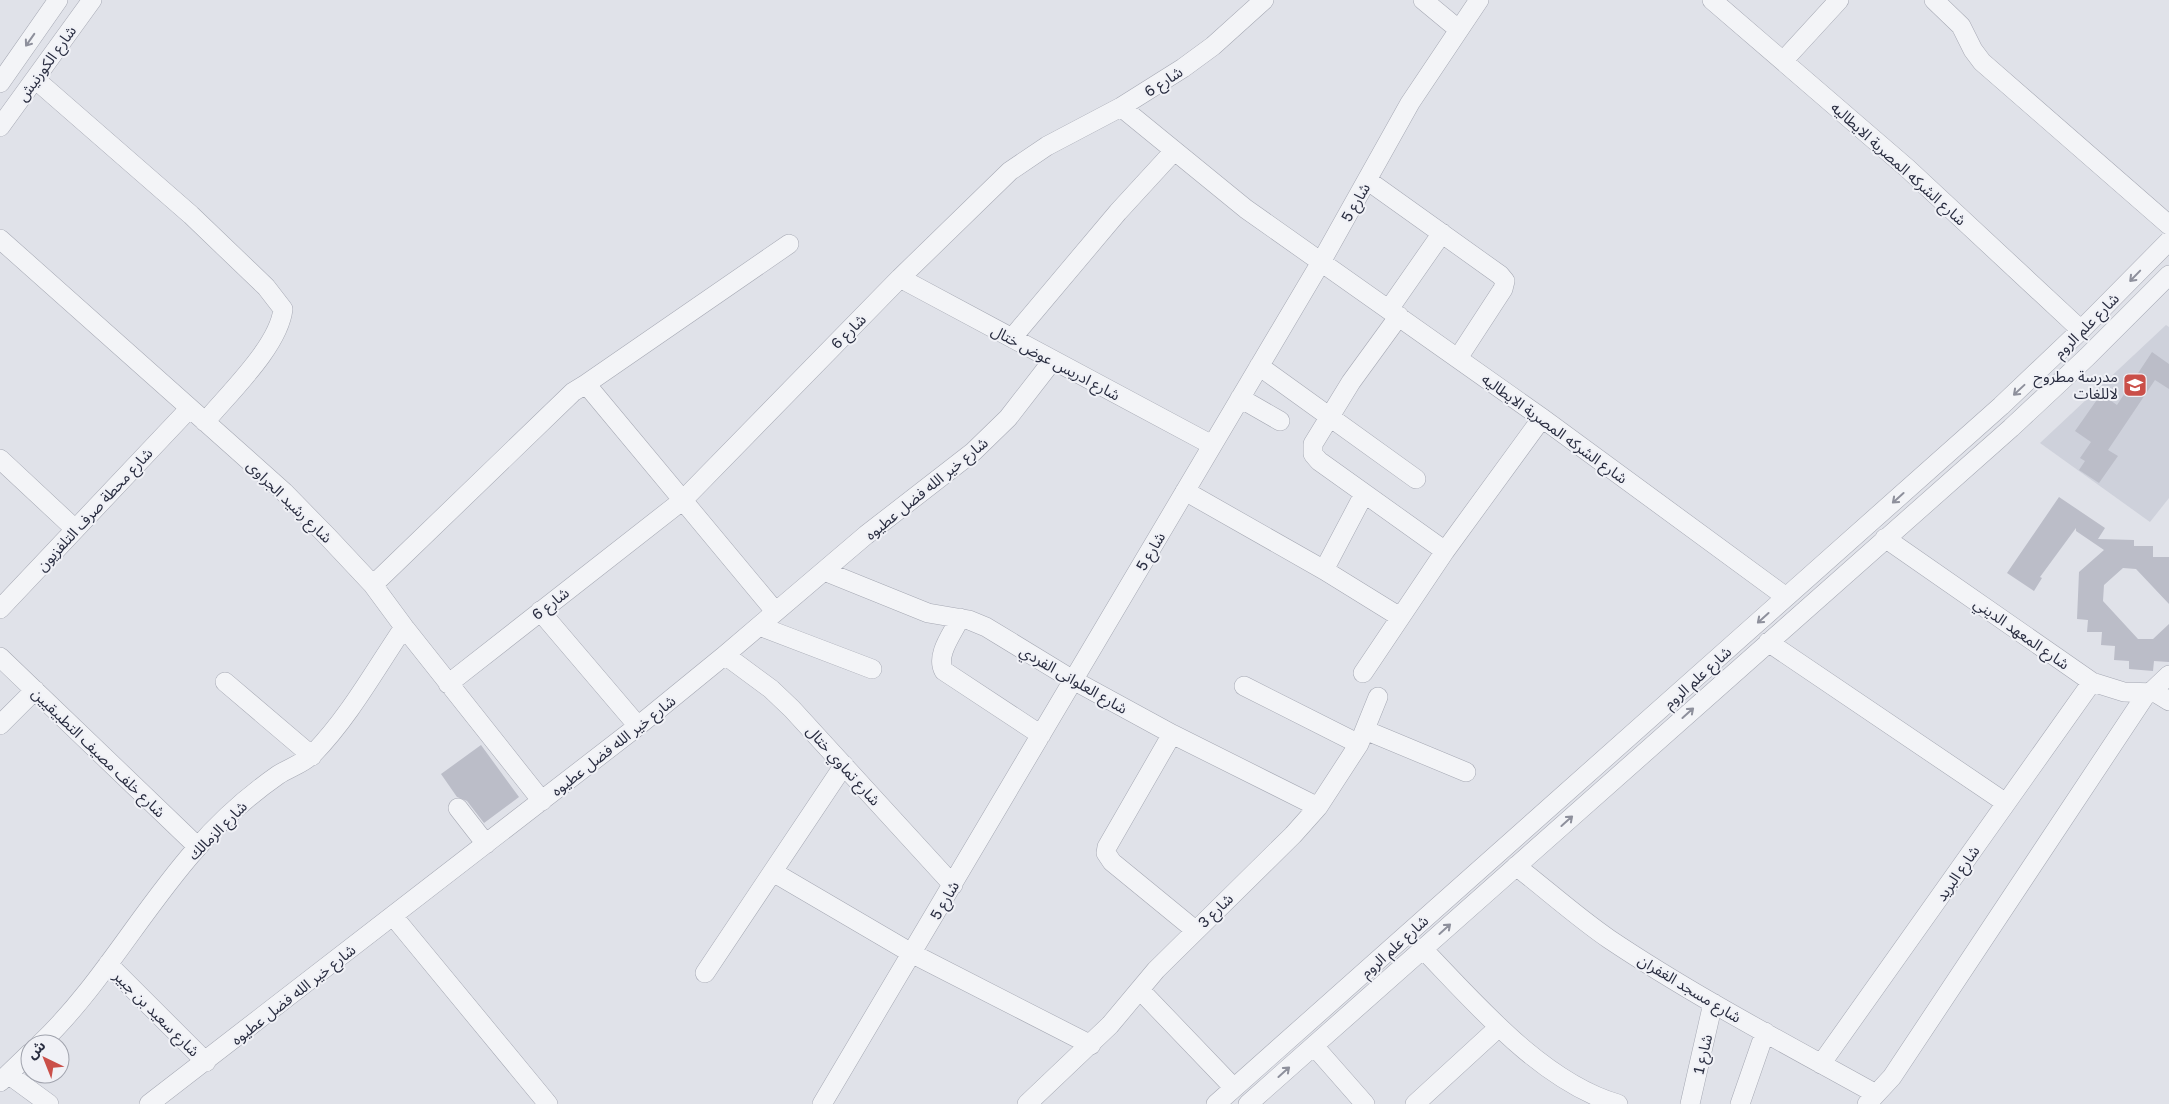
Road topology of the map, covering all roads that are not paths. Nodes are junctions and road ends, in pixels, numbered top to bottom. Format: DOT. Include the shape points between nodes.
graph roads {
  1 [pos="58,0"];
  2 [pos="92,0"];
  3 [pos="1264,0"];
  4 [pos="1423,0"];
  5 [pos="1479,0"];
  6 [pos="1712,0"];
  7 [pos="1838,0"];
  8 [pos="1934,0"];
  9 [pos="1458,29"];
  10 [pos="1783,61"];
  11 [pos="35,79"];
  12 [pos="0,83"];
  13 [pos="1121,107"];
  14 [pos="0,127"];
  15 [pos="1174,151"];
  16 [pos="1368,180"];
  17 [pos="2169,225"];
  18 [pos="1442,233"];
  19 [pos="0,239"];
  20 [pos="2169,241"];
  21 [pos="789,244"];
  22 [pos="1321,262"];
  23 [pos="2169,275"];
  24 [pos="900,278"];
  25 [pos="1394,313"];
  26 [pos="2081,330"];
  27 [pos="1012,338"];
  28 [pos="1458,358"];
  29 [pos="1053,360"];
  30 [pos="1259,366"];
  31 [pos="586,384"];
  32 [pos="1240,398"];
  33 [pos="189,408"];
  34 [pos="1329,416"];
  35 [pos="1542,418"];
  36 [pos="1280,421"];
  37 [pos="205,422"];
  38 [pos="1212,445"];
  39 [pos="0,459"];
  40 [pos="1416,479"];
  41 [pos="1185,491"];
  42 [pos="1364,494"];
  43 [pos="683,500"];
  44 [pos="75,529"];
  45 [pos="1885,538"];
  46 [pos="1445,551"];
  47 [pos="1324,570"];
  48 [pos="824,571"];
  49 [pos="373,585"];
  50 [pos="1786,597"];
  51 [pos="0,609"];
  52 [pos="540,611"];
  53 [pos="776,611"];
  54 [pos="1400,617"];
  55 [pos="960,618"];
  56 [pos="759,626"];
  57 [pos="404,627"];
  58 [pos="1768,642"];
  59 [pos="725,655"];
  60 [pos="0,657"];
  61 [pos="872,669"];
  62 [pos="1363,673"];
  63 [pos="2169,675"];
  64 [pos="1073,680"];
  65 [pos="225,682"];
  66 [pos="2092,682"];
  67 [pos="448,684"];
  68 [pos="1244,686"];
  69 [pos="35,690"];
  70 [pos="2149,693"];
  71 [pos="1378,697"];
  72 [pos="2169,701"];
  73 [pos="0,725"];
  74 [pos="638,726"];
  75 [pos="1172,734"];
  76 [pos="1041,735"];
  77 [pos="1362,737"];
  78 [pos="312,756"];
  79 [pos="844,765"];
  80 [pos="1466,772"];
  81 [pos="542,801"];
  82 [pos="2006,803"];
  83 [pos="1318,807"];
  84 [pos="458,808"];
  85 [pos="486,844"];
  86 [pos="198,846"];
  87 [pos="1516,866"];
  88 [pos="773,872"];
  89 [pos="952,885"];
  90 [pos="393,916"];
  91 [pos="1195,930"];
  92 [pos="1397,943"];
  93 [pos="913,954"];
  94 [pos="1417,954"];
  95 [pos="108,964"];
  96 [pos="705,973"];
  97 [pos="1141,991"];
  98 [pos="1713,1003"];
  99 [pos="1499,1027"];
  100 [pos="1765,1032"];
  101 [pos="48,1034"];
  102 [pos="1090,1044"];
  103 [pos="1314,1046"];
  104 [pos="206,1062"];
  105 [pos="20,1063"];
  106 [pos="1821,1064"];
  107 [pos="4,1078"];
  108 [pos="1234,1088"];
  109 [pos="1871,1099"];
  110 [pos="1606,1102"];
  111 [pos="49,1104"];
  112 [pos="149,1104"];
  113 [pos="548,1104"];
  114 [pos="822,1104"];
  115 [pos="1027,1104"];
  116 [pos="1216,1104"];
  117 [pos="1248,1104"];
  118 [pos="1365,1104"];
  119 [pos="1415,1104"];
  120 [pos="1690,1104"];
  121 [pos="1740,1104"];
  1 -- 12 [label="street, شارع الكورنيش, one-way"];
  2 -- 11 [label="street, شارع الكورنيش"];
  3 -- 13 [label="street, شارع 6" via="1213,46"];
  4 -- 9 [label="street"];
  5 -- 9 [label="street, شارع 5"];
  6 -- 10 [label="street, شارع الشركه المصرية الايطاليه"];
  7 -- 10 [label="street"];
  8 -- 17 [label="street" via="1961,26 1982,62"];
  9 -- 16 [label="street, شارع 5" via="1410,103"];
  10 -- 26 [label="street, شارع الشركه المصرية الايطاليه" via="1900,161"];
  11 -- 14 [label="street, شارع الكورنيش"];
  11 -- 37 [label="street" via="191,215 266,287 283,309 282,319 269,345"];
  13 -- 15 [label="street, شارع الشركه المصرية الايطاليه"];
  13 -- 24 [label="street, شارع 6" via="1048,146 1010,171"];
  15 -- 22 [label="street, شارع الشركه المصرية الايطاليه" via="1246,209"];
  15 -- 27 [label="street"];
  16 -- 18 [label="street"];
  16 -- 22 [label="street, شارع 5"];
  18 -- 25 [label="street"];
  18 -- 28 [label="street" via="1500,275 1505,285"];
  19 -- 33 [label="street, شارع رشيد الجراوى"];
  20 -- 26 [label="street, شارع علم الروم, one-way"];
  21 -- 31 [label="street"];
  22 -- 25 [label="street, شارع الشركه المصرية الايطاليه"];
  22 -- 30 [label="street, شارع 5"];
  23 -- 45 [label="street, شارع علم الروم" via="2056,387"];
  24 -- 27 [label="street, شارع ادريس عوض ختال"];
  24 -- 43 [label="street, شارع 6"];
  25 -- 28 [label="street, شارع الشركه المصرية الايطاليه"];
  25 -- 34 [label="street"];
  26 -- 50 [label="street, شارع علم الروم, one-way" via="2001,406"];
  27 -- 29 [label="street, شارع ادريس عوض ختال"];
  28 -- 35 [label="street, شارع الشركه المصرية الايطاليه"];
  29 -- 38 [label="street, شارع ادريس عوض ختال"];
  29 -- 48 [label="street, شارع خير الله فضل عطيوه" via="991,435"];
  30 -- 32 [label="street, شارع 5"];
  30 -- 34 [label="street"];
  31 -- 43 [label="street"];
  31 -- 49 [label="street" via="573,392"];
  32 -- 36 [label="street"];
  32 -- 38 [label="street, شارع 5"];
  33 -- 37 [label="street, شارع رشيد الجراوى"];
  33 -- 44 [label="street, شارع محطة صرف التلفزيون"];
  34 -- 40 [label="street"];
  34 -- 42 [label="street" via="1313,444 1313,454"];
  35 -- 46 [label="street"];
  35 -- 50 [label="street, شارع الشركه المصرية الايطاليه"];
  37 -- 49 [label="street, شارع رشيد الجراوى" via="284,492"];
  38 -- 41 [label="street, شارع 5"];
  39 -- 44 [label="street"];
  41 -- 47 [label="street"];
  41 -- 64 [label="street, شارع 5"];
  42 -- 46 [label="street"];
  42 -- 47 [label="street"];
  43 -- 52 [label="street, شارع 6"];
  43 -- 53 [label="street"];
  44 -- 51 [label="street, شارع محطة صرف التلفزيون"];
  45 -- 58 [label="street, شارع علم الروم"];
  45 -- 66 [label="street, شارع المعهد الديني"];
  46 -- 54 [label="street"];
  47 -- 54 [label="street"];
  48 -- 53 [label="street, شارع خير الله فضل عطيوه"];
  48 -- 55 [label="street, شارع العلوانى الفردي" via="928,613"];
  49 -- 57 [label="street, شارع رشيد الجراوى"];
  50 -- 92 [label="street, شارع علم الروم, one-way"];
  52 -- 67 [label="street, شارع 6"];
  52 -- 74 [label="street"];
  53 -- 56 [label="street, شارع خير الله فضل عطيوه"];
  54 -- 62 [label="street"];
  55 -- 64 [label="street, شارع العلوانى الفردي" via="986,627"];
  55 -- 76 [label="street" via="941,656 944,671"];
  56 -- 59 [label="street, شارع خير الله فضل عطيوه"];
  56 -- 61 [label="street"];
  57 -- 67 [label="street, شارع رشيد الجراوى"];
  57 -- 78 [label="street, شارع الزمالك" via="346,714"];
  58 -- 82 [label="street"];
  87 -- 58 [label="street, شارع علم الروم, one-way"];
  59 -- 74 [label="street, شارع خير الله فضل عطيوه"];
  59 -- 79 [label="street, شارع تماوي ختال" via="771,689"];
  60 -- 69 [label="street, شارع خلف مصيف التطبيقيين"];
  63 -- 70 [label="street"];
  64 -- 75 [label="street, شارع العلوانى الفردي"];
  64 -- 76 [label="street, شارع 5"];
  65 -- 78 [label="street"];
  66 -- 70 [label="street, شارع المعهد الديني" via="2113,690"];
  66 -- 82 [label="street, شارع البريد"];
  67 -- 81 [label="street, شارع رشيد الجراوى"];
  68 -- 77 [label="street"];
  69 -- 73 [label="street"];
  69 -- 86 [label="street, شارع خلف مصيف التطبيقيين"];
  70 -- 72 [label="street, شارع المعهد الديني" via="2161,695"];
  70 -- 109 [label="street" via="1892,1077"];
  71 -- 77 [label="street, شارع 3"];
  74 -- 81 [label="street, شارع خير الله فضل عطيوه"];
  75 -- 83 [label="street, شارع العلوانى الفردي"];
  75 -- 91 [label="street" via="1106,852 1112,862"];
  76 -- 89 [label="street, شارع 5"];
  77 -- 80 [label="street"];
  77 -- 83 [label="street, شارع 3"];
  78 -- 86 [label="street, شارع الزمالك" via="256,792"];
  79 -- 88 [label="street"];
  79 -- 89 [label="street, شارع تماوي ختال"];
  81 -- 85 [label="street, شارع خير الله فضل عطيوه"];
  82 -- 106 [label="street, شارع البريد"];
  83 -- 91 [label="street, شارع 3"];
  84 -- 85 [label="street"];
  85 -- 90 [label="street, شارع خير الله فضل عطيوه"];
  86 -- 95 [label="street, شارع الزمالك"];
  94 -- 87 [label="street, شارع علم الروم, one-way"];
  87 -- 98 [label="street, شارع مسجد الغفران" via="1607,938"];
  88 -- 93 [label="street"];
  88 -- 96 [label="street"];
  89 -- 93 [label="street, شارع 5"];
  90 -- 104 [label="street, شارع خير الله فضل عطيوه"];
  90 -- 113 [label="street"];
  91 -- 97 [label="street, شارع 3" via="1156,970"];
  92 -- 94 [label="street"];
  92 -- 108 [label="street, شارع علم الروم"];
  93 -- 102 [label="street"];
  93 -- 114 [label="street, شارع 5"];
  94 -- 99 [label="street"];
  94 -- 103 [label="street, شارع علم الروم"];
  95 -- 101 [label="street, شارع الزمالك"];
  95 -- 104 [label="street, شارع سعيد بن جبير"];
  97 -- 102 [label="street, شارع 3"];
  97 -- 108 [label="street"];
  98 -- 100 [label="street, شارع مسجد الغفران"];
  98 -- 120 [label="street, شارع 1"];
  99 -- 110 [label="street" via="1538,1060"];
  99 -- 119 [label="street"];
  100 -- 106 [label="street, شارع مسجد الغفران"];
  100 -- 121 [label="street"];
  102 -- 115 [label="street, شارع 3"];
  117 -- 103 [label="street, شارع علم الروم, one-way"];
  103 -- 118 [label="street"];
  104 -- 112 [label="street, شارع خير الله فضل عطيوه"];
  105 -- 107 [label="street"];
  106 -- 109 [label="street, شارع مسجد الغفران"];
  107 -- 111 [label="street"];
  108 -- 116 [label="street, شارع علم الروم"];
}
